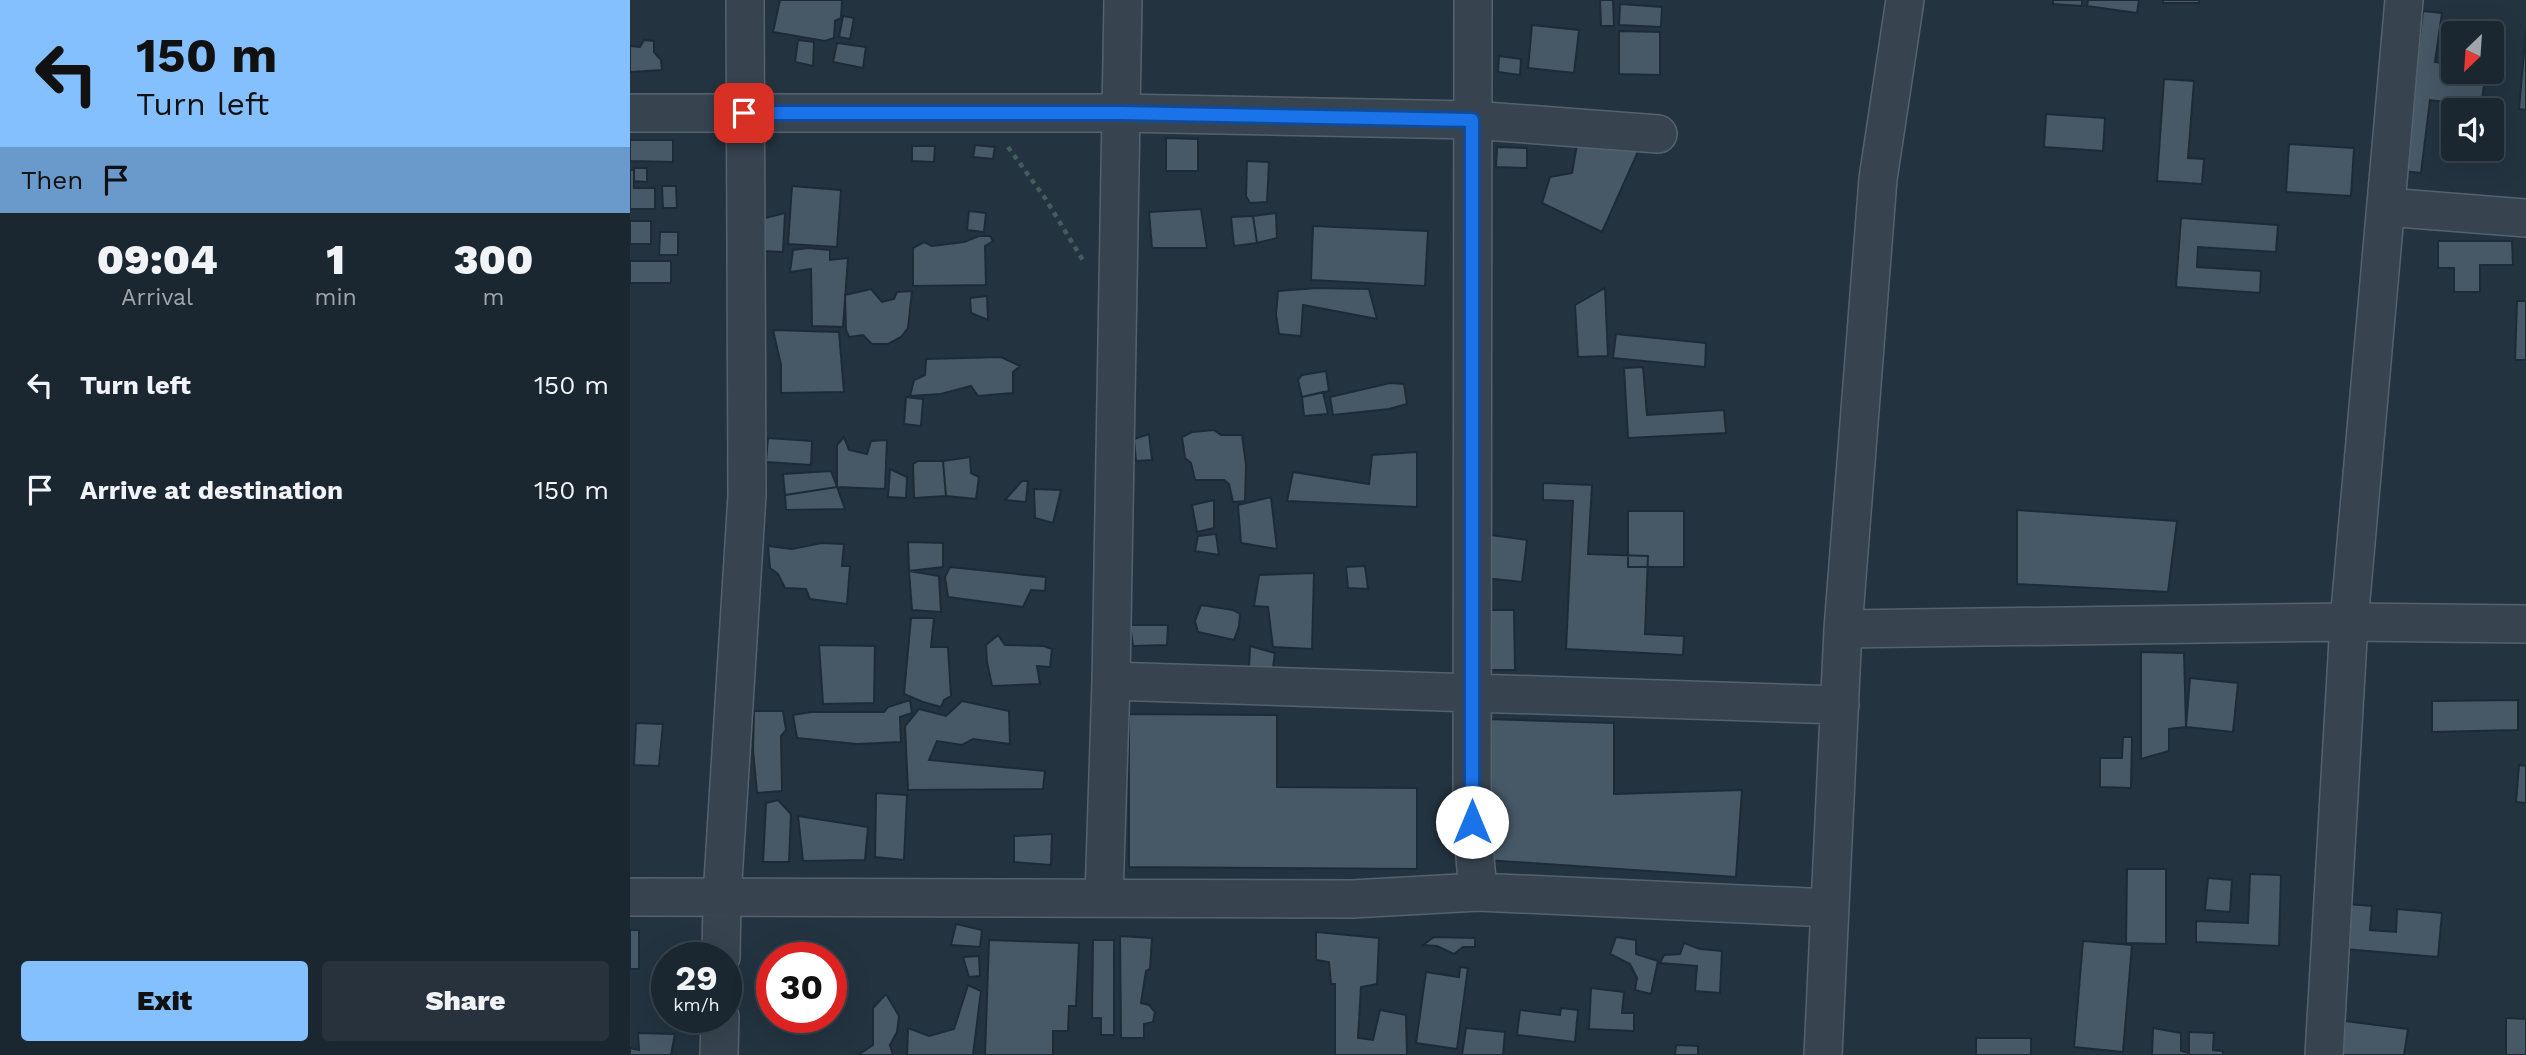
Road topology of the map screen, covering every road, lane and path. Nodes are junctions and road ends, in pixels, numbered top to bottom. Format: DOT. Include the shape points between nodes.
graph roads {
  1 [pos="745,0"];
  2 [pos="1123,0"];
  3 [pos="1474,0"];
  4 [pos="1905,0"];
  5 [pos="2404,0"];
  6 [pos="630,113"];
  7 [pos="744,113"];
  8 [pos="978,113"];
  9 [pos="1121,113"];
  10 [pos="1472,120"];
  11 [pos="1658,134"];
  12 [pos="2386,207"];
  13 [pos="2526,218"];
  14 [pos="1118,313"];
  15 [pos="2349,622"];
  16 [pos="2526,624"];
  17 [pos="1843,629"];
  18 [pos="1111,681"];
  19 [pos="1472,693"];
  20 [pos="1840,705"];
  21 [pos="1478,892"];
  22 [pos="630,897"];
  23 [pos="722,897"];
  24 [pos="1104,897"];
  25 [pos="1830,908"];
  26 [pos="721,942"];
  27 [pos="720,1033"];
  28 [pos="719,1055"];
  29 [pos="1823,1055"];
  30 [pos="2324,1055"];
  1 -- 7 [label="street"];
  2 -- 9 [label="street"];
  3 -- 10 [label="street"];
  4 -- 17 [label="street" via="1878,179"];
  5 -- 12 [label="street"];
  6 -- 7 [label="street"];
  7 -- 8 [label="street"];
  7 -- 23 [label="street" via="747,495"];
  8 -- 9 [label="street"];
  8 -- 14 [label="path" via="1045,198"];
  9 -- 10 [label="street"];
  9 -- 14 [label="street"];
  10 -- 11 [label="street"];
  10 -- 19 [label="street"];
  12 -- 13 [label="street"];
  12 -- 15 [label="street"];
  14 -- 18 [label="street"];
  15 -- 16 [label="street"];
  15 -- 17 [label="street"];
  15 -- 30 [label="street"];
  17 -- 20 [label="street"];
  18 -- 19 [label="street"];
  18 -- 24 [label="street"];
  19 -- 20 [label="street"];
  19 -- 21 [label="street" via="1472,822"];
  20 -- 25 [label="street"];
  21 -- 24 [label="street" via="1353,899"];
  21 -- 25 [label="street"];
  22 -- 23 [label="street"];
  23 -- 24 [label="street"];
  23 -- 26 [label="street"];
  25 -- 29 [label="street"];
  27 -- 28 [label="street"];
}
